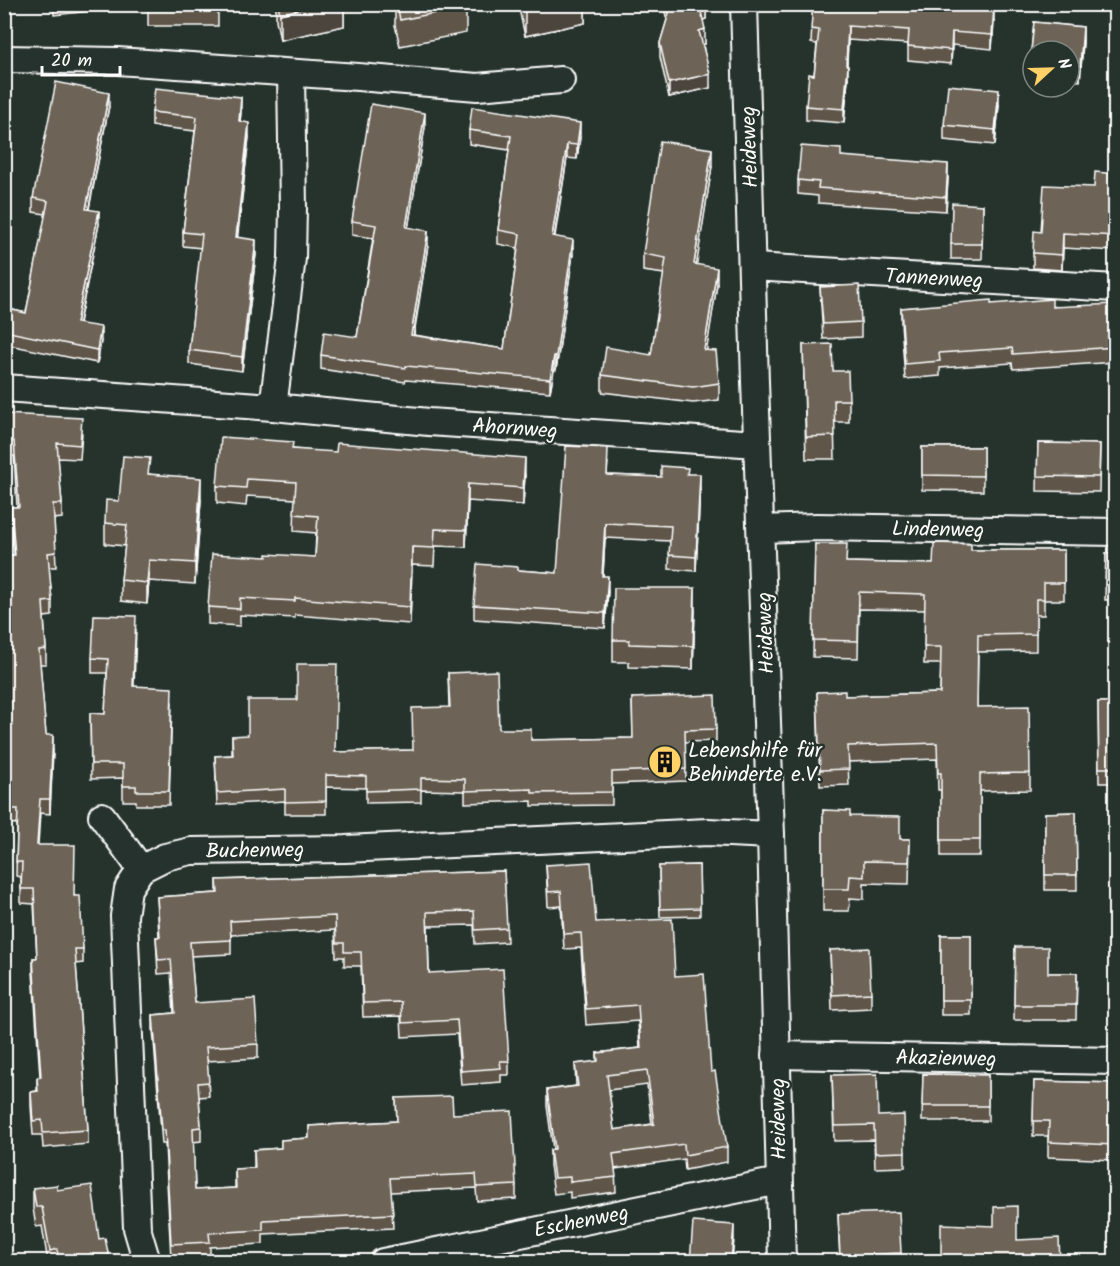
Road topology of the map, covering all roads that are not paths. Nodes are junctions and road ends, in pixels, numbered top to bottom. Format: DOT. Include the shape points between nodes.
graph roads {
  1 [pos="744,4"];
  2 [pos="4,59"];
  3 [pos="291,73"];
  4 [pos="561,80"];
  5 [pos="753,267"];
  6 [pos="1116,288"];
  7 [pos="4,388"];
  8 [pos="273,407"];
  9 [pos="758,444"];
  10 [pos="761,529"];
  11 [pos="1116,532"];
  12 [pos="102,816"];
  13 [pos="771,835"];
  14 [pos="141,869"];
  15 [pos="776,1055"];
  16 [pos="1116,1061"];
  17 [pos="779,1182"];
  18 [pos="147,1262"];
  19 [pos="383,1262"];
  20 [pos="782,1262"];
  1 -- 5 [label="street, Heideweg"];
  2 -- 3 [label="street" via="117,61"];
  3 -- 4 [label="street" via="477,87"];
  3 -- 8 [label="street" via="292,258"];
  5 -- 6 [label="street, Tannenweg"];
  5 -- 9 [label="street, Heideweg"];
  7 -- 8 [label="street, Ahornweg"];
  8 -- 9 [label="street, Ahornweg" via="429,422"];
  9 -- 10 [label="street, Heideweg"];
  10 -- 11 [label="street, Lindenweg"];
  10 -- 13 [label="street, Heideweg"];
  12 -- 14 [label="street"];
  13 -- 14 [label="street, Buchenweg" via="708,832 345,849 191,851 165,857"];
  13 -- 15 [label="street, Heideweg"];
  14 -- 18 [label="street" via="128,890 124,916 137,1228"];
  15 -- 16 [label="street, Akazienweg"];
  15 -- 17 [label="street, Heideweg"];
  17 -- 19 [label="street, Eschenweg"];
  17 -- 20 [label="street, Heideweg"];
}
